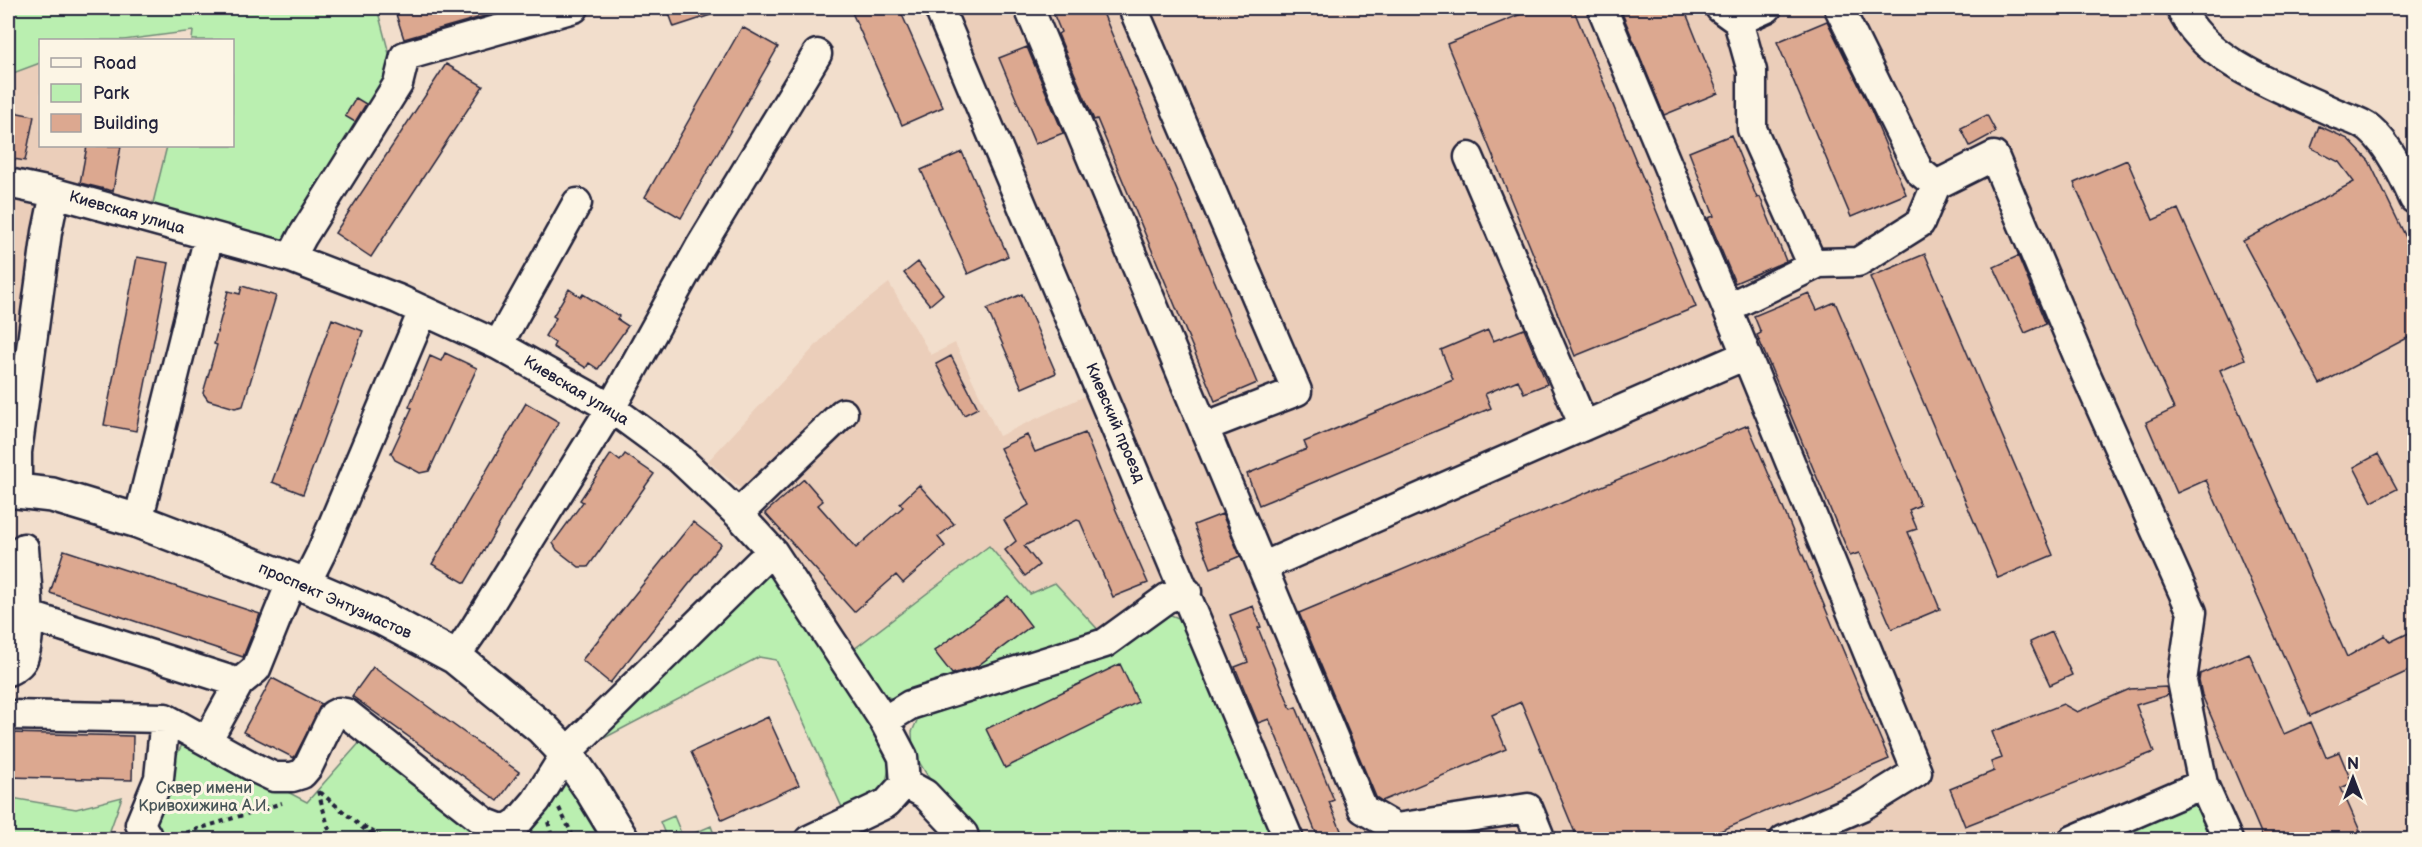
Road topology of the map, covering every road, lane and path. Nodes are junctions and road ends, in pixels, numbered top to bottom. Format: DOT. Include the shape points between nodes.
graph roads {
  1 [pos="574,8"];
  2 [pos="939,8"];
  3 [pos="1029,8"];
  4 [pos="1133,8"];
  5 [pos="1602,8"];
  6 [pos="1767,8"];
  7 [pos="1839,8"];
  8 [pos="2181,8"];
  9 [pos="1729,14"];
  10 [pos="817,54"];
  11 [pos="1469,157"];
  12 [pos="8,183"];
  13 [pos="1936,185"];
  14 [pos="55,193"];
  15 [pos="2415,199"];
  16 [pos="577,203"];
  17 [pos="209,236"];
  18 [pos="291,258"];
  19 [pos="1813,266"];
  20 [pos="1727,308"];
  21 [pos="423,311"];
  22 [pos="498,345"];
  23 [pos="1746,355"];
  24 [pos="611,408"];
  25 [pos="843,412"];
  26 [pos="1584,426"];
  27 [pos="1204,427"];
  28 [pos="12,490"];
  29 [pos="738,514"];
  30 [pos="138,521"];
  31 [pos="24,548"];
  32 [pos="773,552"];
  33 [pos="1262,567"];
  34 [pos="299,582"];
  35 [pos="1187,592"];
  36 [pos="27,615"];
  37 [pos="455,657"];
  38 [pos="8,671"];
  39 [pos="239,684"];
  40 [pos="8,715"];
  41 [pos="165,718"];
  42 [pos="884,722"];
  43 [pos="207,741"];
  44 [pos="566,753"];
  45 [pos="905,783"];
  46 [pos="2203,784"];
  47 [pos="295,791"];
  48 [pos="319,791"];
  49 [pos="354,821"];
  50 [pos="1396,834"];
  51 [pos="144,840"];
  52 [pos="166,840"];
  53 [pos="332,840"];
  54 [pos="377,840"];
  55 [pos="387,840"];
  56 [pos="622,840"];
  57 [pos="809,840"];
  58 [pos="965,840"];
  59 [pos="1290,840"];
  60 [pos="1541,840"];
  61 [pos="1784,840"];
  62 [pos="2073,840"];
  63 [pos="2228,840"];
  1 -- 18 [label="street" via="405,56 398,84"];
  2 -- 35 [label="street, Киевский проезд"];
  3 -- 27 [label="street"];
  4 -- 27 [label="street" via="1297,392"];
  5 -- 20 [label="street"];
  6 -- 9 [label="street"];
  7 -- 13 [label="street" via="1919,171"];
  8 -- 15 [label="street" via="2197,35 2243,70 2370,129 2398,165"];
  9 -- 19 [label="street" via="1752,71 1752,129"];
  10 -- 24 [label="street" via="700,247"];
  11 -- 26 [label="street"];
  12 -- 14 [label="street, Киевская улица"];
  13 -- 19 [label="street" via="1920,223 1858,262"];
  13 -- 46 [label="street" via="1994,156 2192,612 2182,681"];
  14 -- 17 [label="street, Киевская улица"];
  14 -- 28 [label="street"];
  16 -- 22 [label="street"];
  17 -- 18 [label="street, Киевская улица"];
  17 -- 30 [label="street"];
  18 -- 21 [label="street, Киевская улица"];
  19 -- 20 [label="street"];
  20 -- 23 [label="street"];
  21 -- 22 [label="street, Киевская улица"];
  21 -- 34 [label="street" via="321,553"];
  22 -- 24 [label="street, Киевская улица"];
  23 -- 26 [label="street"];
  23 -- 61 [label="street" via="1917,772 1862,806"];
  24 -- 29 [label="street, Киевская улица" via="679,458"];
  24 -- 37 [label="street"];
  25 -- 29 [label="street"];
  26 -- 33 [label="street"];
  27 -- 33 [label="street"];
  28 -- 30 [label="main road, проспект Энтузиастов" via="62,497"];
  29 -- 32 [label="street, Киевская улица"];
  30 -- 34 [label="main road, проспект Энтузиастов"];
  31 -- 36 [label="street"];
  32 -- 42 [label="street, Киевская улица"];
  32 -- 44 [label="street"];
  33 -- 50 [label="street" via="1363,809"];
  34 -- 37 [label="main road, проспект Энтузиастов" via="381,618"];
  34 -- 39 [label="street" via="256,669"];
  35 -- 42 [label="street" via="1167,598 1105,643 910,705"];
  35 -- 59 [label="street, Киевский проезд"];
  36 -- 38 [label="street" via="24,658"];
  36 -- 39 [label="street"];
  37 -- 44 [label="main road, проспект Энтузиастов" via="542,728"];
  39 -- 43 [label="street"];
  40 -- 41 [label="street"];
  41 -- 43 [label="street"];
  41 -- 51 [label="street" via="159,778 140,824 147,836"];
  42 -- 45 [label="street, Киевская улица" via="903,757"];
  43 -- 47 [label="street"];
  44 -- 47 [label="street" via="518,822 500,828 486,823 346,713 339,712 333,715"];
  44 -- 56 [label="main road, проспект Энтузиастов"];
  45 -- 57 [label="street" via="887,803"];
  45 -- 58 [label="street" via="925,794"];
  46 -- 62 [label="street"];
  46 -- 63 [label="street"];
  47 -- 48 [label="path"];
  47 -- 48 [label="path"];
  47 -- 52 [label="path"];
  48 -- 49 [label="path"];
  48 -- 53 [label="path"];
  49 -- 54 [label="path"];
  49 -- 55 [label="path"];
  50 -- 60 [label="street" via="1528,808"];
}
